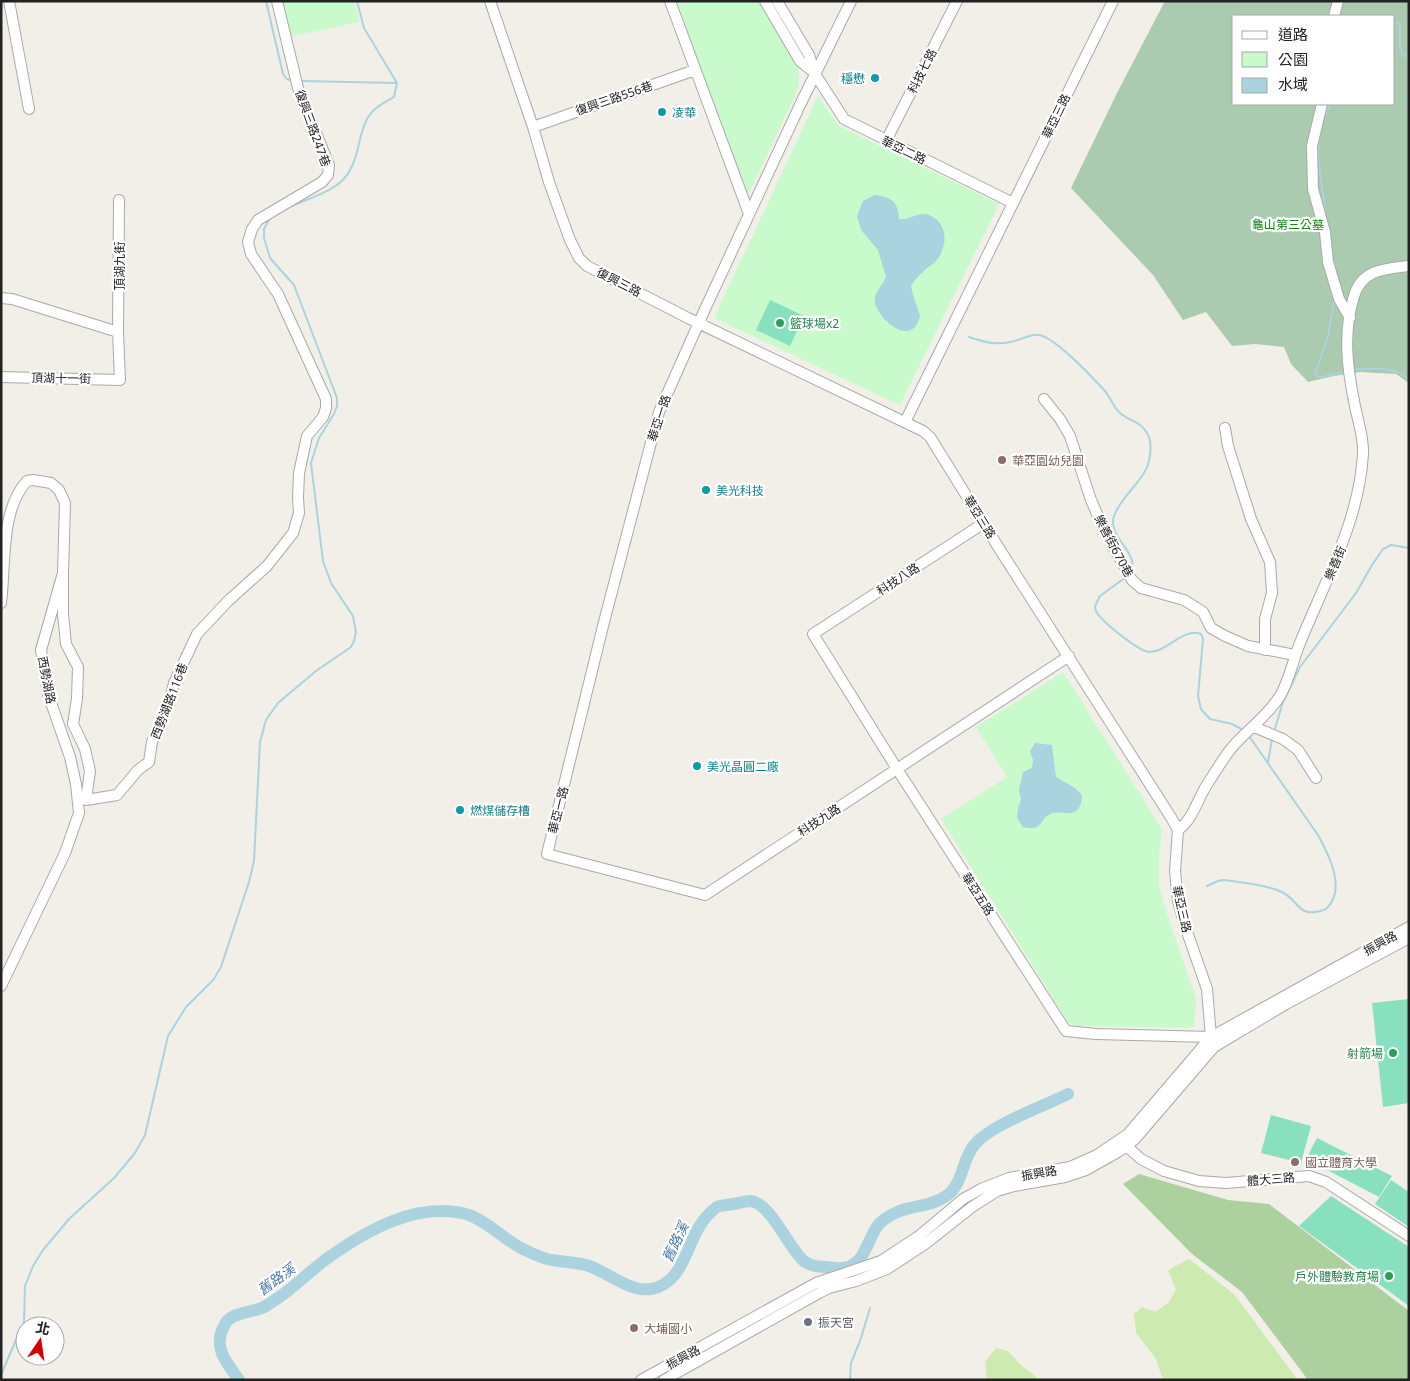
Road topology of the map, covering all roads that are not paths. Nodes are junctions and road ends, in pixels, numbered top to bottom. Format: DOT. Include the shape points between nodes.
graph roads {
  1 [pos="9,1"];
  2 [pos="277,1"];
  3 [pos="490,1"];
  4 [pos="670,1"];
  5 [pos="766,1"];
  6 [pos="777,1"];
  7 [pos="851,1"];
  8 [pos="957,1"];
  9 [pos="1113,1"];
  10 [pos="1338,1"];
  11 [pos="1334,15"];
  12 [pos="696,70"];
  13 [pos="816,74"];
  14 [pos="1322,105"];
  15 [pos="29,109"];
  16 [pos="533,127"];
  17 [pos="886,141"];
  18 [pos="119,200"];
  19 [pos="1013,203"];
  20 [pos="749,214"];
  21 [pos="1409,266"];
  22 [pos="1,298"];
  23 [pos="1350,318"];
  24 [pos="698,323"];
  25 [pos="118,332"];
  26 [pos="1,377"];
  27 [pos="120,380"];
  28 [pos="1044,399"];
  29 [pos="326,408"];
  30 [pos="906,422"];
  31 [pos="1224,428"];
  32 [pos="984,524"];
  33 [pos="63,573"];
  34 [pos="1,603"];
  35 [pos="813,634"];
  36 [pos="1265,650"];
  37 [pos="1295,655"];
  38 [pos="1069,656"];
  39 [pos="1252,728"];
  40 [pos="897,769"];
  41 [pos="1316,778"];
  42 [pos="1178,830"];
  43 [pos="547,854"];
  44 [pos="1409,928"];
  45 [pos="1409,938"];
  46 [pos="1,986"];
  47 [pos="1213,1042"];
  48 [pos="1123,1143"];
  49 [pos="1409,1236"];
  50 [pos="641,1380"];
  51 [pos="664,1380"];
  1 -- 15 [label="street"];
  2 -- 29 [label="street, 復興三路247巷" via="298,88 329,165 328,175 322,182 258,220 248,242 251,254 278,294 326,399"];
  3 -- 16 [label="street, 復興三路"];
  4 -- 12 [label="street"];
  5 -- 13 [label="street, 華亞二路" via="800,61"];
  6 -- 13 [label="street, 華亞二路" via="809,55"];
  7 -- 13 [label="street, 華亞一路"];
  8 -- 17 [label="street, 科技七路"];
  9 -- 19 [label="street, 華亞三路"];
  10 -- 11 [label="street"];
  12 -- 16 [label="street, 復興三路556巷"];
  12 -- 20 [label="street"];
  13 -- 17 [label="street, 華亞二路" via="844,119"];
  13 -- 20 [label="street, 華亞一路"];
  14 -- 23 [label="street" via="1312,146 1313,189 1325,232 1328,262 1339,299"];
  16 -- 24 [label="street, 復興三路" via="549,182 579,258 587,266"];
  17 -- 19 [label="street, 華亞二路"];
  18 -- 25 [label="street, 頂湖九街"];
  19 -- 30 [label="street, 華亞三路"];
  20 -- 24 [label="street, 華亞一路"];
  21 -- 23 [label="street" via="1376,271 1366,278 1358,286"];
  22 -- 25 [label="street"];
  23 -- 37 [label="street, 樂善街" via="1349,380 1363,450 1358,488 1345,538"];
  24 -- 30 [label="street, 復興三路"];
  24 -- 43 [label="street, 華亞一路" via="659,412"];
  25 -- 27 [label="street, 頂湖九街"];
  26 -- 27 [label="street, 頂湖十一街"];
  28 -- 36 [label="street, 樂善街670巷" via="1070,436 1102,528 1132,580 1141,588 1184,600 1203,612 1211,628 1248,646"];
  29 -- 33 [label="street, 西勢湖路116巷" via="323,417 307,436 299,474 299,513 293,533 267,566 197,634 174,683 169,704 152,742 149,762 138,770 117,796 86,800 90,771 85,749 73,724 78,667 66,644"];
  30 -- 32 [label="street, 華亞三路" via="930,437"];
  31 -- 36 [label="street" via="1251,519 1270,562 1272,593 1265,619"];
  32 -- 35 [label="street, 科技八路"];
  32 -- 38 [label="street, 華亞三路"];
  33 -- 34 [label="street, 西勢湖路" via="65,503 51,483 28,481 13,499 7,520"];
  33 -- 46 [label="street, 西勢湖路" via="41,650 48,694 70,757 79,814 61,861"];
  35 -- 40 [label="street, 華亞五路"];
  36 -- 37 [label="street, 樂善街670巷"];
  37 -- 39 [label="street, 樂善街" via="1281,694"];
  38 -- 40 [label="street, 科技九路"];
  38 -- 42 [label="street, 華亞三路"];
  39 -- 41 [label="street" via="1283,739 1298,750"];
  39 -- 42 [label="street, 樂善街" via="1236,743 1205,786 1186,824"];
  40 -- 43 [label="street, 科技九路" via="705,895"];
  40 -- 47 [label="street, 華亞五路" via="1066,1031"];
  42 -- 47 [label="street, 華亞三路" via="1177,893 1207,989"];
  44 -- 47 [label="street, 振興路"];
  45 -- 47 [label="street, 振興路"];
  47 -- 48 [label="street, 振興路"];
  48 -- 49 [label="street, 體大三路" via="1141,1159 1180,1178 1226,1183 1309,1176 1326,1182"];
  48 -- 50 [label="street, 振興路" via="1070,1167 1009,1178 981,1189 881,1261 816,1283"];
  48 -- 51 [label="street, 振興路" via="1103,1161 1065,1177 997,1191 887,1269 829,1288"];
}
